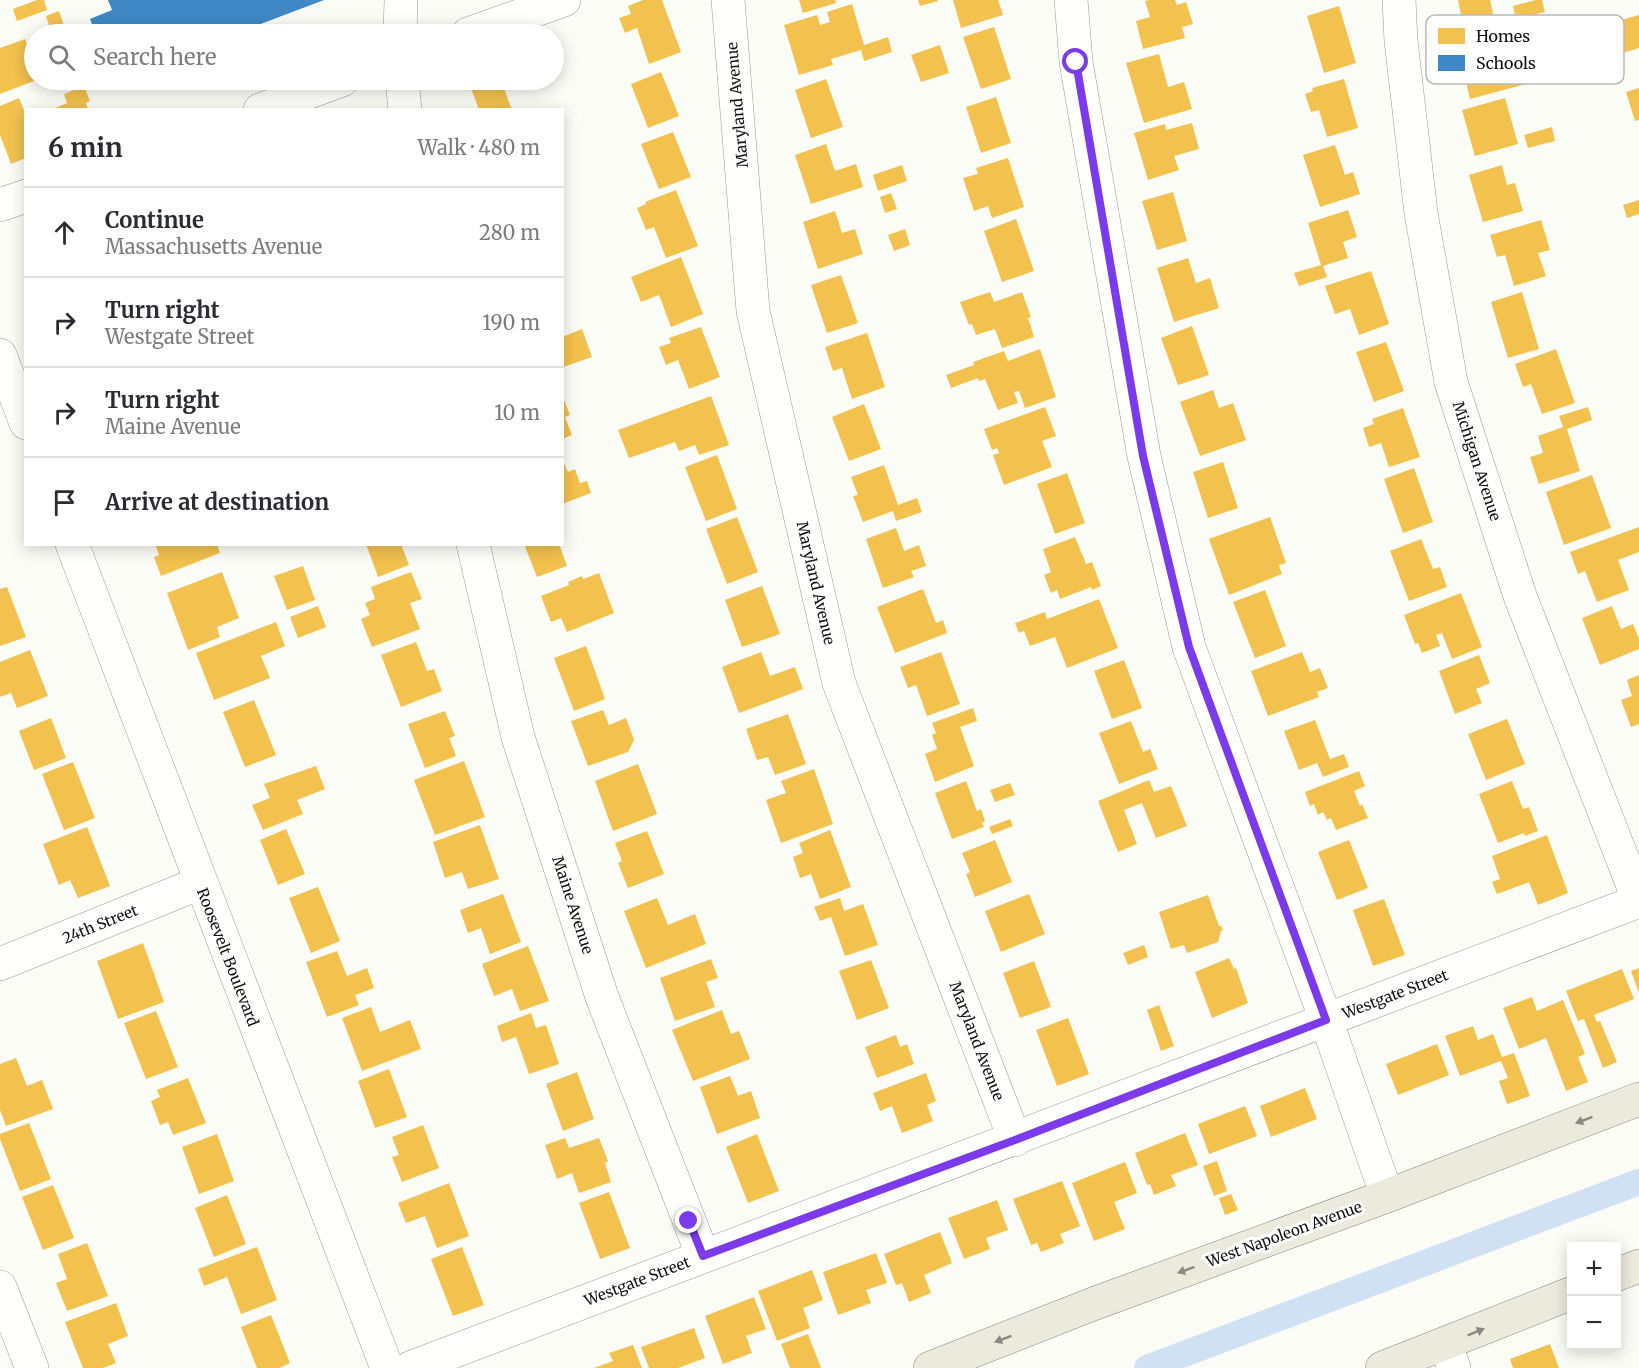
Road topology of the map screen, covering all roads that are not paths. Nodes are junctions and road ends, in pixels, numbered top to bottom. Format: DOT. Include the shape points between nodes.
graph roads {
  1 [pos="401,0"];
  2 [pos="564,0"];
  3 [pos="728,0"];
  4 [pos="1071,0"];
  5 [pos="1400,0"];
  6 [pos="400,24"];
  7 [pos="496,24"];
  8 [pos="315,90"];
  9 [pos="403,90"];
  10 [pos="265,108"];
  11 [pos="405,108"];
  12 [pos="24,197"];
  13 [pos="0,205"];
  14 [pos="0,355"];
  15 [pos="24,418"];
  16 [pos="73,546"];
  17 [pos="473,546"];
  18 [pos="200,883"];
  19 [pos="1639,901"];
  20 [pos="0,964"];
  21 [pos="1326,1020"];
  22 [pos="1639,1099"];
  23 [pos="1015,1140"];
  24 [pos="1387,1196"];
  25 [pos="703,1256"];
  26 [pos="1639,1266"];
  27 [pos="1621,1273"];
  28 [pos="0,1287"];
  29 [pos="1567,1296"];
  30 [pos="1449,1356"];
  31 [pos="32,1368"];
  32 [pos="387,1368"];
  33 [pos="410,1368"];
  34 [pos="930,1368"];
  35 [pos="1382,1368"];
  1 -- 6 [label="street"];
  2 -- 7 [label="street"];
  3 -- 23 [label="street, Maryland Avenue" via="753,311 840,683"];
  4 -- 21 [label="street" via="1076,62 1143,456 1189,647"];
  5 -- 19 [label="street, Michigan Avenue" via="1401,41 1421,213 1451,382 1520,596"];
  8 -- 10 [label="street"];
  9 -- 11 [label="street"];
  12 -- 13 [label="street"];
  14 -- 15 [label="street"];
  16 -- 18 [label="street, Roosevelt Boulevard"];
  17 -- 25 [label="street, Maine Avenue" via="518,736 602,997"];
  18 -- 20 [label="street, 24th Street"];
  18 -- 32 [label="street, Roosevelt Boulevard"];
  19 -- 21 [label="street, Westgate Street"];
  21 -- 23 [label="street, Westgate Street"];
  21 -- 24 [label="street"];
  22 -- 24 [label="main road, West Napoleon Avenue, one-way"];
  23 -- 25 [label="street, Westgate Street"];
  24 -- 34 [label="main road, West Napoleon Avenue, one-way"];
  25 -- 33 [label="street, Westgate Street"];
  26 -- 27 [label="main road"];
  28 -- 31 [label="street"];
  30 -- 29 [label="main road, one-way"];
  30 -- 35 [label="main road"];
}
